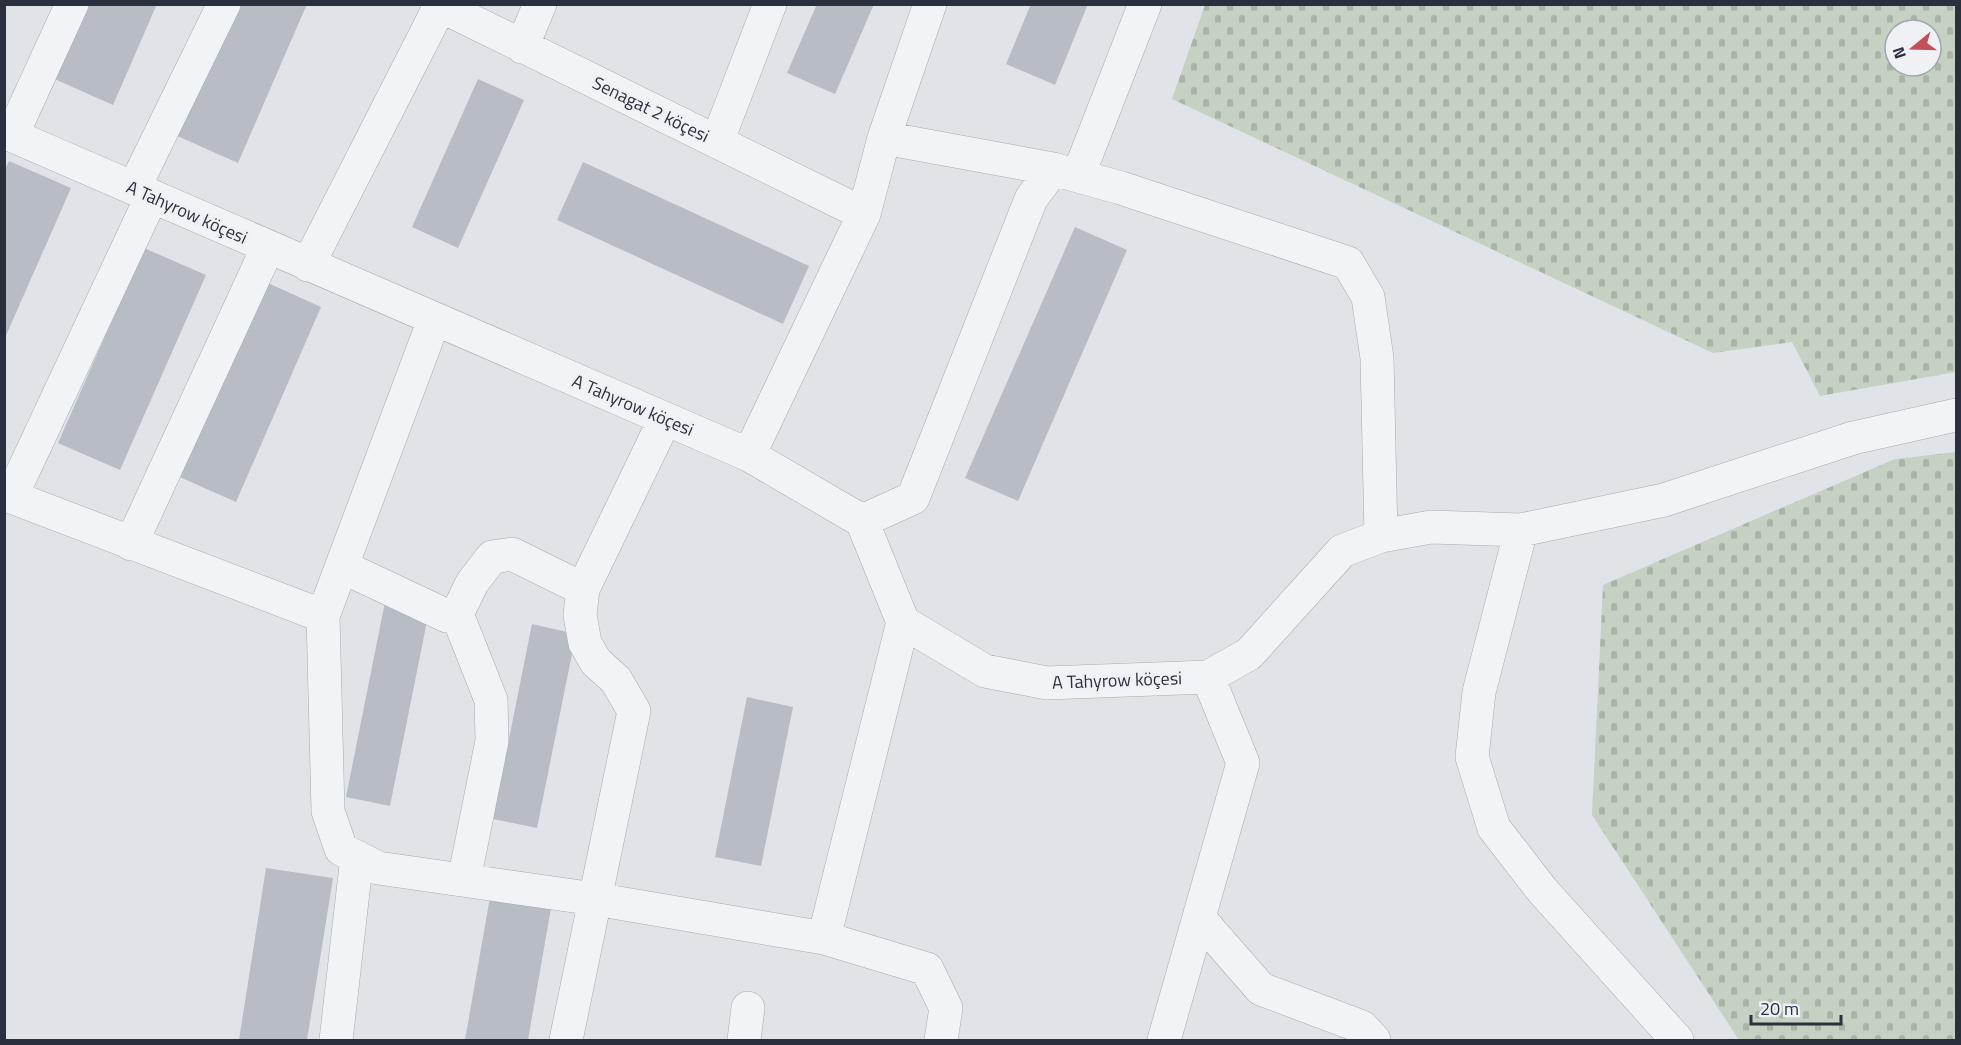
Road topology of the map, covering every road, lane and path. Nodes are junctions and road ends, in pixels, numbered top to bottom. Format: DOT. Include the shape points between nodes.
graph roads {
  1 [pos="72,4"];
  2 [pos="224,4"];
  3 [pos="540,4"];
  4 [pos="770,4"];
  5 [pos="930,4"];
  6 [pos="1145,4"];
  7 [pos="439,5"];
  8 [pos="522,46"];
  9 [pos="8,133"];
  10 [pos="884,138"];
  11 [pos="717,142"];
  12 [pos="1066,173"];
  13 [pos="143,192"];
  14 [pos="864,214"];
  15 [pos="268,247"];
  16 [pos="308,265"];
  17 [pos="434,320"];
  18 [pos="1956,415"];
  19 [pos="665,419"];
  20 [pos="749,455"];
  21 [pos="8,495"];
  22 [pos="862,521"];
  23 [pos="1521,530"];
  24 [pos="1381,536"];
  25 [pos="131,544"];
  26 [pos="343,567"];
  27 [pos="583,589"];
  28 [pos="457,614"];
  29 [pos="323,616"];
  30 [pos="903,622"];
  31 [pos="1208,677"];
  32 [pos="357,857"];
  33 [pos="464,880"];
  34 [pos="595,899"];
  35 [pos="1199,918"];
  36 [pos="824,938"];
  37 [pos="748,1008"];
  38 [pos="336,1041"];
  39 [pos="566,1041"];
  40 [pos="744,1041"];
  41 [pos="940,1041"];
  42 [pos="1164,1041"];
  43 [pos="1374,1041"];
  44 [pos="1677,1041"];
  1 -- 9 [label="street"];
  2 -- 13 [label="street"];
  3 -- 8 [label="street"];
  4 -- 11 [label="street"];
  5 -- 10 [label="street"];
  6 -- 12 [label="street"];
  7 -- 8 [label="street, Senagat 2 köçesi"];
  7 -- 16 [label="street"];
  8 -- 11 [label="street, Senagat 2 köçesi"];
  9 -- 13 [label="street, A Tahyrow köçesi"];
  10 -- 12 [label="street"];
  10 -- 14 [label="street"];
  11 -- 14 [label="street, Senagat 2 köçesi"];
  12 -- 22 [label="street" via="1031,199 913,498"];
  12 -- 24 [label="street" via="1348,264 1368,297 1377,358"];
  13 -- 15 [label="street, A Tahyrow köçesi"];
  13 -- 21 [label="street"];
  14 -- 20 [label="street"];
  15 -- 16 [label="street, A Tahyrow köçesi"];
  15 -- 25 [label="street"];
  16 -- 17 [label="street, A Tahyrow köçesi"];
  17 -- 19 [label="street, A Tahyrow köçesi"];
  17 -- 26 [label="street"];
  18 -- 23 [label="street" via="1853,438 1664,500"];
  19 -- 20 [label="street, A Tahyrow köçesi"];
  19 -- 27 [label="street"];
  20 -- 22 [label="street, A Tahyrow köçesi"];
  21 -- 25 [label="street"];
  22 -- 30 [label="street"];
  23 -- 24 [label="street" via="1431,527"];
  23 -- 44 [label="street" via="1479,692 1472,757 1494,828 1542,890"];
  24 -- 31 [label="street" via="1342,551 1249,654"];
  25 -- 29 [label="street"];
  26 -- 28 [label="street" via="447,616"];
  26 -- 29 [label="street"];
  27 -- 28 [label="street" via="512,554 492,557 472,583"];
  27 -- 34 [label="street" via="580,615 585,643 596,662 616,680 634,711"];
  28 -- 33 [label="street" via="491,700 492,741"];
  29 -- 32 [label="street" via="328,811 341,849"];
  30 -- 31 [label="street, A Tahyrow köçesi" via="985,671 1047,683"];
  30 -- 36 [label="street"];
  31 -- 35 [label="street" via="1243,763"];
  32 -- 33 [label="street" via="378,868"];
  32 -- 38 [label="street"];
  33 -- 34 [label="street"];
  34 -- 36 [label="street"];
  34 -- 39 [label="street"];
  35 -- 42 [label="street"];
  35 -- 43 [label="street" via="1261,989 1362,1027"];
  36 -- 41 [label="street" via="927,969 946,1008"];
  37 -- 40 [label="street"];
}
